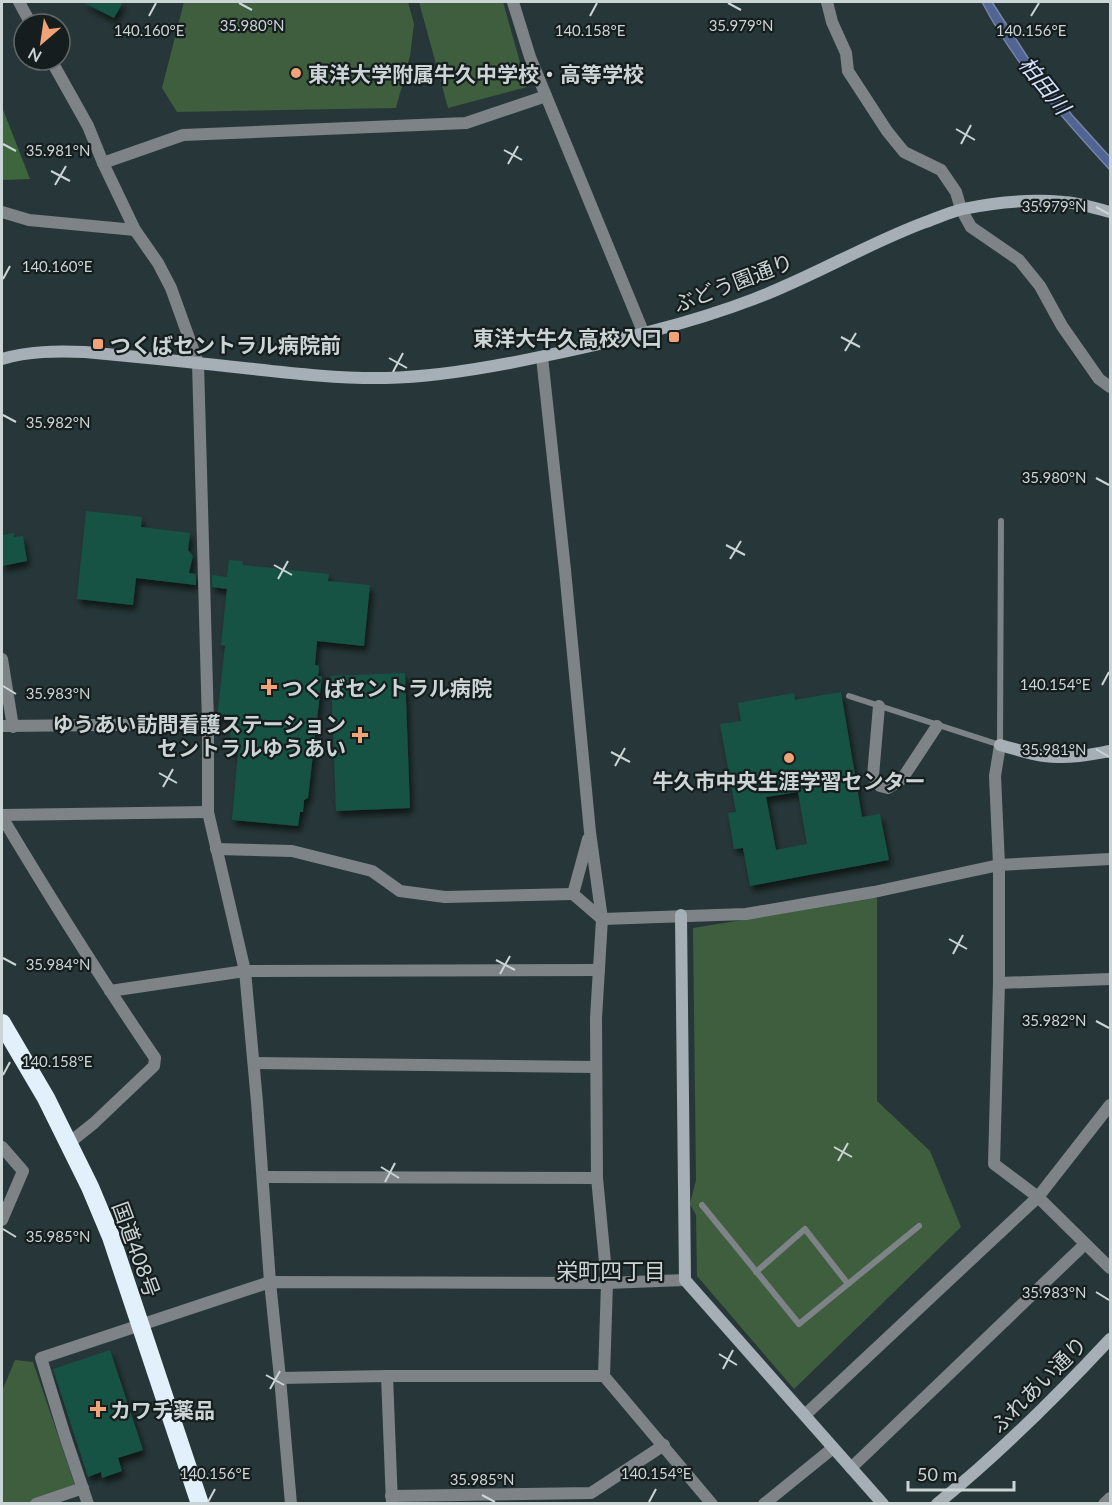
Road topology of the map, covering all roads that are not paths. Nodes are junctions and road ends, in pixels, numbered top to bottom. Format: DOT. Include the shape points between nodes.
graph roads {
  1 [pos="513,2"];
  2 [pos="827,2"];
  3 [pos="58,72"];
  4 [pos="546,96"];
  5 [pos="103,163"];
  6 [pos="961,209"];
  7 [pos="2,212"];
  8 [pos="1110,212"];
  9 [pos="135,230"];
  10 [pos="644,334"];
  11 [pos="542,357"];
  12 [pos="2,359"];
  13 [pos="198,363"];
  14 [pos="1110,387"];
  15 [pos="1001,521"];
  16 [pos="2,659"];
  17 [pos="849,696"];
  18 [pos="879,706"];
  19 [pos="208,724"];
  20 [pos="7,726"];
  21 [pos="937,726"];
  22 [pos="1000,745"];
  23 [pos="1110,752"];
  24 [pos="207,812"];
  25 [pos="2,816"];
  26 [pos="590,832"];
  27 [pos="216,849"];
  28 [pos="1110,859"];
  29 [pos="999,865"];
  30 [pos="573,894"];
  31 [pos="681,915"];
  32 [pos="602,919"];
  33 [pos="599,970"];
  34 [pos="245,971"];
  35 [pos="1110,979"];
  36 [pos="999,983"];
  37 [pos="110,991"];
  38 [pos="2,1023"];
  39 [pos="254,1064"];
  40 [pos="596,1067"];
  41 [pos="1110,1105"];
  42 [pos="69,1143"];
  43 [pos="2,1147"];
  44 [pos="263,1177"];
  45 [pos="597,1178"];
  46 [pos="1038,1197"];
  47 [pos="702,1205"];
  48 [pos="2,1220"];
  49 [pos="919,1226"];
  50 [pos="1085,1244"];
  51 [pos="1110,1268"];
  52 [pos="756,1272"];
  53 [pos="685,1280"];
  54 [pos="270,1282"];
  55 [pos="607,1283"];
  56 [pos="848,1284"];
  57 [pos="141,1326"];
  58 [pos="1110,1339"];
  59 [pos="387,1376"];
  60 [pos="604,1376"];
  61 [pos="280,1378"];
  62 [pos="805,1415"];
  63 [pos="664,1445"];
  64 [pos="834,1448"];
  65 [pos="851,1468"];
  66 [pos="83,1488"];
  67 [pos="1110,1498"];
  68 [pos="500,1499"];
  69 [pos="391,1500"];
  70 [pos="36,1503"];
  71 [pos="88,1503"];
  72 [pos="200,1503"];
  73 [pos="291,1503"];
  74 [pos="712,1503"];
  75 [pos="764,1503"];
  76 [pos="883,1503"];
  77 [pos="937,1503"];
  78 [pos="1104,1503"];
  1 -- 4 [label="street"];
  2 -- 6 [label="street" via="846,52 848,71 904,152 941,170 956,192"];
  3 -- 5 [label="street" via="88,126"];
  4 -- 5 [label="street" via="466,123 183,135"];
  4 -- 10 [label="street"];
  5 -- 9 [label="street"];
  6 -- 8 [label="street, ぶどう園通り" via="1046,201"];
  6 -- 10 [label="street, ぶどう園通り" via="866,247 758,298"];
  6 -- 14 [label="street" via="971,227 1019,260 1099,379"];
  7 -- 9 [label="street" via="29,220"];
  9 -- 13 [label="street" via="171,288"];
  10 -- 11 [label="street, ぶどう園通り"];
  11 -- 13 [label="street, ぶどう園通り" via="387,378"];
  11 -- 26 [label="street"];
  12 -- 13 [label="street, ぶどう園通り" via="55,351"];
  13 -- 19 [label="street"];
  15 -- 22 [label="lane"];
  16 -- 20 [label="street"];
  17 -- 18 [label="lane"];
  18 -- 21 [label="lane"];
  18 -- 21 [label="street" via="873,776 880,786 888,788 902,779"];
  19 -- 20 [label="street"];
  19 -- 24 [label="street"];
  21 -- 22 [label="lane"];
  22 -- 23 [label="street" via="1056,758"];
  22 -- 29 [label="street" via="995,776"];
  24 -- 25 [label="street"];
  24 -- 27 [label="street"];
  25 -- 37 [label="street"];
  26 -- 30 [label="street"];
  26 -- 32 [label="street"];
  27 -- 30 [label="street" via="292,851 372,871 400,891 445,897"];
  27 -- 34 [label="street"];
  28 -- 29 [label="street"];
  29 -- 31 [label="street" via="746,914"];
  29 -- 36 [label="street"];
  30 -- 32 [label="street"];
  31 -- 32 [label="street"];
  31 -- 53 [label="street"];
  32 -- 33 [label="street"];
  33 -- 34 [label="street"];
  33 -- 40 [label="street"];
  34 -- 37 [label="street"];
  34 -- 39 [label="street"];
  35 -- 36 [label="street"];
  36 -- 46 [label="street" via="994,1164"];
  37 -- 42 [label="street" via="155,1058 154,1066"];
  38 -- 42 [label="highway, 国道408号"];
  39 -- 40 [label="street"];
  39 -- 44 [label="street"];
  40 -- 45 [label="street"];
  41 -- 46 [label="street"];
  42 -- 57 [label="highway, 国道408号" via="111,1237"];
  43 -- 48 [label="street" via="22,1171"];
  44 -- 45 [label="street"];
  44 -- 54 [label="street"];
  45 -- 55 [label="street"];
  46 -- 50 [label="street"];
  46 -- 62 [label="street"];
  47 -- 52 [label="lane"];
  49 -- 56 [label="lane"];
  50 -- 51 [label="street"];
  50 -- 65 [label="street"];
  52 -- 56 [label="lane" via="799,1324"];
  52 -- 56 [label="lane" via="805,1229"];
  53 -- 55 [label="street"];
  53 -- 62 [label="street"];
  54 -- 55 [label="street"];
  54 -- 57 [label="street"];
  54 -- 61 [label="street"];
  55 -- 60 [label="street"];
  57 -- 66 [label="street" via="41,1358"];
  57 -- 72 [label="highway, 国道408号"];
  58 -- 77 [label="street, ふれあい通り" via="1023,1429"];
  59 -- 60 [label="street"];
  59 -- 61 [label="street"];
  59 -- 69 [label="street"];
  60 -- 63 [label="street"];
  61 -- 73 [label="street"];
  62 -- 64 [label="street"];
  63 -- 68 [label="street" via="591,1493"];
  63 -- 74 [label="street"];
  64 -- 65 [label="street"];
  64 -- 75 [label="street"];
  65 -- 76 [label="street"];
  66 -- 70 [label="street"];
  66 -- 71 [label="street"];
  67 -- 78 [label="street"];
  68 -- 69 [label="street"];
}
